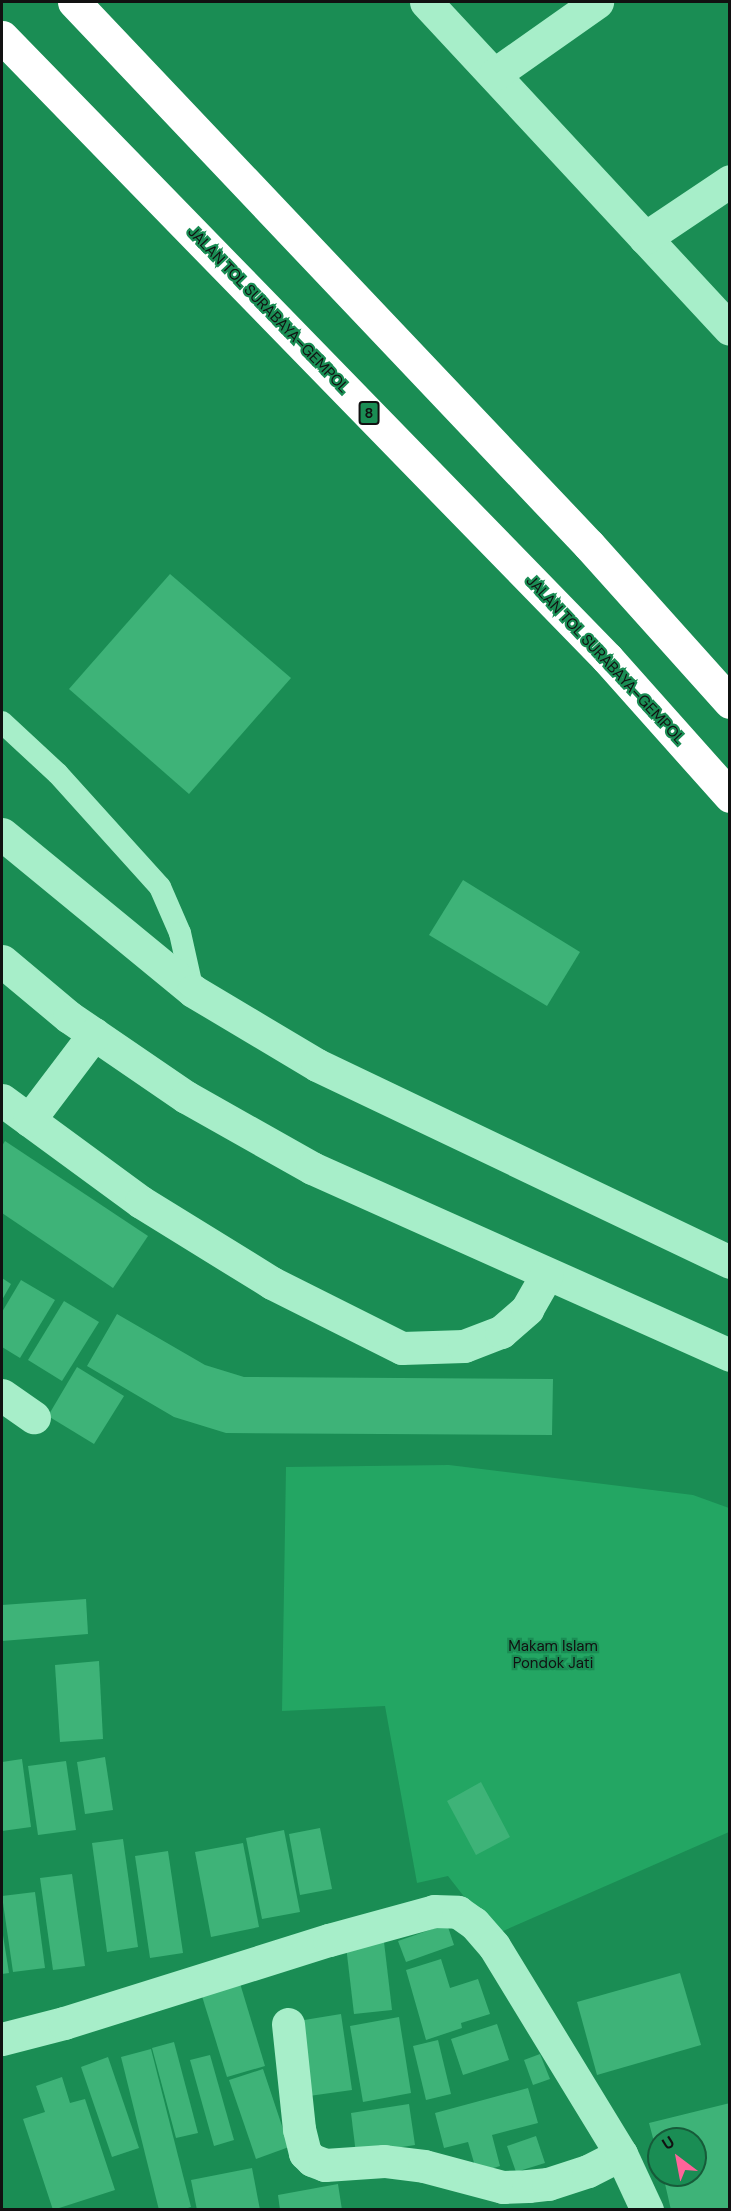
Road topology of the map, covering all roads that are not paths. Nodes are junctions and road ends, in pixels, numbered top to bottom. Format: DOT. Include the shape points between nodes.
graph roads {
  1 [pos="74,2"];
  2 [pos="426,2"];
  3 [pos="597,2"];
  4 [pos="2,37"];
  5 [pos="495,74"];
  6 [pos="729,181"];
  7 [pos="645,238"];
  8 [pos="729,329"];
  9 [pos="729,702"];
  10 [pos="2,722"];
  11 [pos="729,796"];
  12 [pos="2,834"];
  13 [pos="2,961"];
  14 [pos="193,991"];
  15 [pos="94,1034"];
  16 [pos="2,1100"];
  17 [pos="29,1120"];
  18 [pos="729,1262"];
  19 [pos="548,1274"];
  20 [pos="729,1355"];
  21 [pos="2,1395"];
  22 [pos="34,1417"];
  23 [pos="288,2024"];
  24 [pos="2,2039"];
  25 [pos="621,2154"];
  26 [pos="647,2210"];
  1 -- 9 [label="highway" via="589,545"];
  2 -- 5 [label="street"];
  3 -- 5 [label="street"];
  4 -- 11 [label="highway, JALAN TOL SURABAYA–GEMPOL / 8" via="607,658"];
  5 -- 7 [label="street"];
  6 -- 7 [label="street"];
  7 -- 8 [label="street"];
  10 -- 14 [label="lane" via="66,783 160,887 180,933"];
  12 -- 14 [label="street"];
  13 -- 15 [label="street"];
  14 -- 18 [label="street" via="317,1065"];
  15 -- 17 [label="street"];
  15 -- 19 [label="street" via="186,1097 312,1168"];
  16 -- 17 [label="street"];
  17 -- 19 [label="street" via="141,1202 272,1283 402,1348 464,1346 501,1332 527,1309"];
  19 -- 20 [label="street"];
  21 -- 22 [label="street"];
  23 -- 25 [label="street" via="299,2129 305,2153 312,2160 325,2165 384,2160 503,2187 548,2184 588,2171"];
  24 -- 25 [label="street" via="382,1925 434,1911 458,1912 494,1946"];
  25 -- 26 [label="street"];
}
